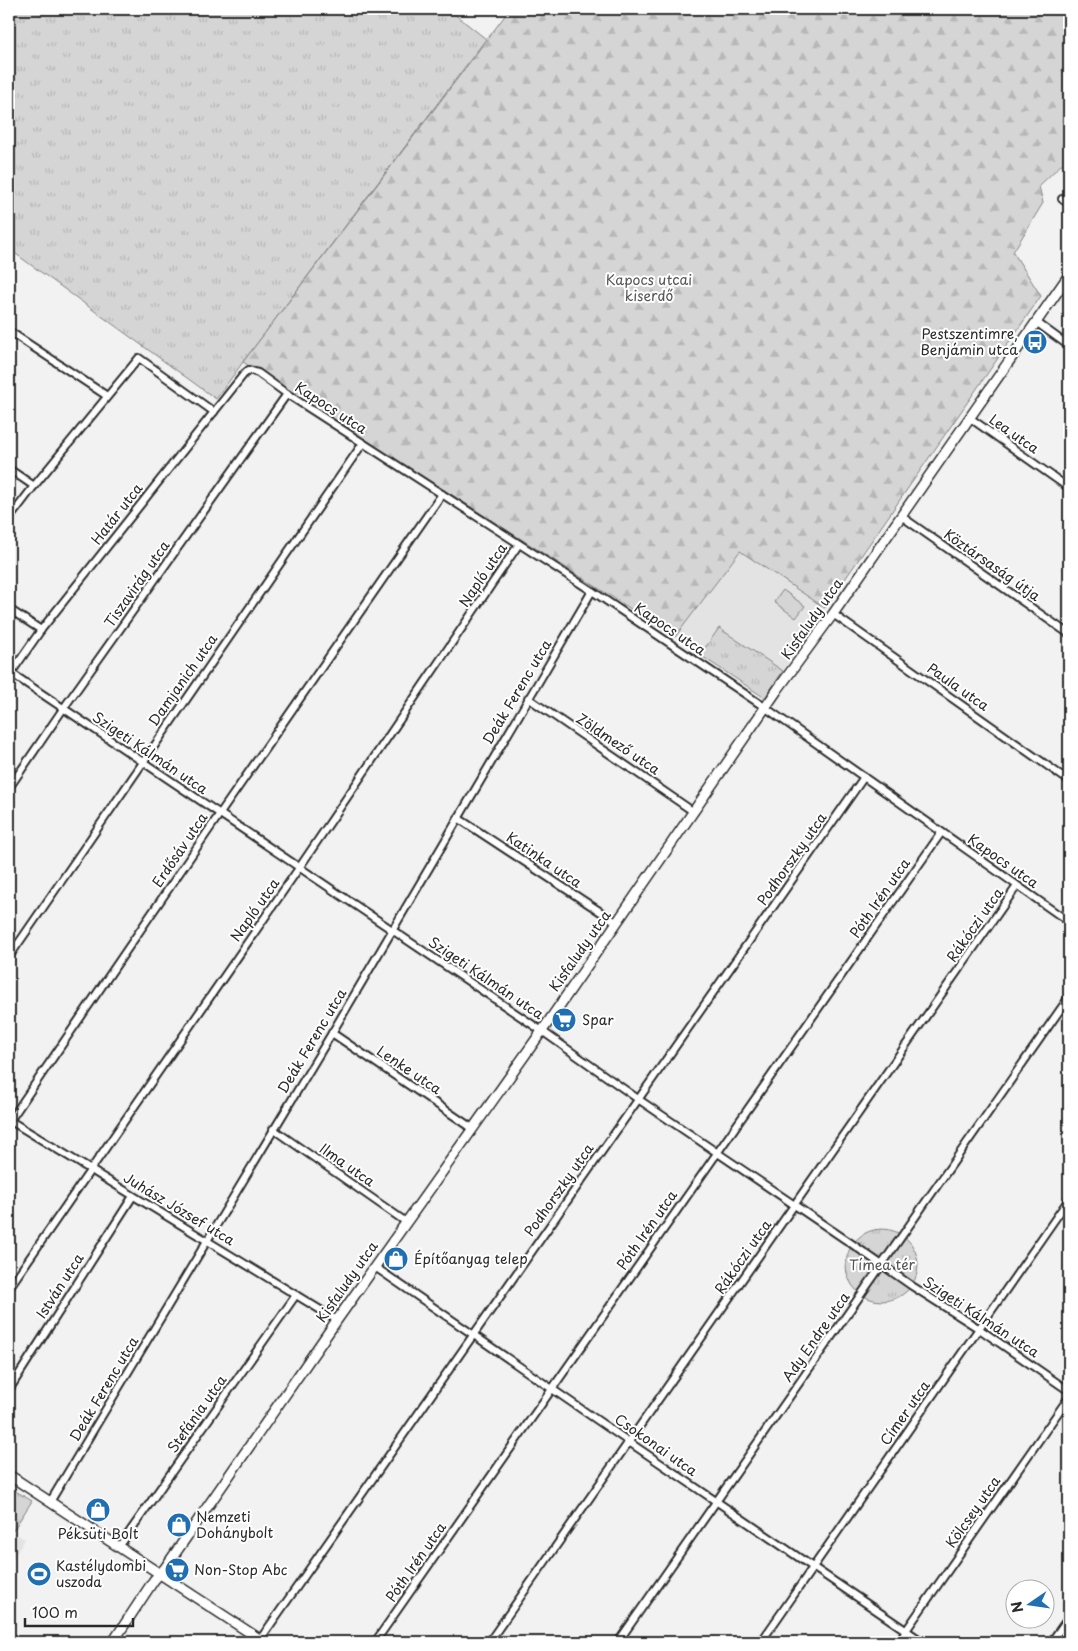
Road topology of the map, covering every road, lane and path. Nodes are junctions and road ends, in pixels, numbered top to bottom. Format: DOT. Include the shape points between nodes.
graph roads {
  1 [pos="1062,199"];
  2 [pos="1069,204"];
  3 [pos="1069,275"];
  4 [pos="1036,322"];
  5 [pos="9,331"];
  6 [pos="1069,346"];
  7 [pos="249,370"];
  8 [pos="286,394"];
  9 [pos="107,396"];
  10 [pos="214,412"];
  11 [pos="970,418"];
  12 [pos="363,443"];
  13 [pos="9,470"];
  14 [pos="34,486"];
  15 [pos="1069,488"];
  16 [pos="442,494"];
  17 [pos="901,516"];
  18 [pos="9,519"];
  19 [pos="519,544"];
  20 [pos="592,591"];
  21 [pos="9,609"];
  22 [pos="833,614"];
  23 [pos="41,630"];
  24 [pos="1069,634"];
  25 [pos="10,675"];
  26 [pos="528,698"];
  27 [pos="766,708"];
  28 [pos="63,709"];
  29 [pos="142,762"];
  30 [pos="864,777"];
  31 [pos="1069,781"];
  32 [pos="9,788"];
  33 [pos="694,812"];
  34 [pos="219,815"];
  35 [pos="458,818"];
  36 [pos="941,833"];
  37 [pos="299,868"];
  38 [pos="1017,886"];
  39 [pos="616,922"];
  40 [pos="1069,922"];
  41 [pos="392,930"];
  42 [pos="9,957"];
  43 [pos="1069,998"];
  44 [pos="542,1030"];
  45 [pos="332,1033"];
  46 [pos="638,1099"];
  47 [pos="9,1121"];
  48 [pos="472,1128"];
  49 [pos="274,1129"];
  50 [pos="717,1152"];
  51 [pos="90,1170"];
  52 [pos="133,1196"];
  53 [pos="1069,1199"];
  54 [pos="794,1205"];
  55 [pos="406,1222"];
  56 [pos="208,1241"];
  57 [pos="881,1265"];
  58 [pos="375,1267"];
  59 [pos="9,1288"];
  60 [pos="296,1295"];
  61 [pos="337,1320"];
  62 [pos="978,1328"];
  63 [pos="474,1335"];
  64 [pos="552,1388"];
  65 [pos="9,1390"];
  66 [pos="1069,1391"];
  67 [pos="1069,1397"];
  68 [pos="629,1442"];
  69 [pos="9,1475"];
  70 [pos="50,1502"];
  71 [pos="716,1502"];
  72 [pos="120,1547"];
  73 [pos="814,1567"];
  74 [pos="159,1574"];
  75 [pos="1069,1617"];
  76 [pos="906,1631"];
  77 [pos="261,1641"];
  78 [pos="112,1642"];
  79 [pos="375,1642"];
  80 [pos="489,1642"];
  81 [pos="618,1642"];
  82 [pos="761,1642"];
  83 [pos="898,1642"];
  84 [pos="923,1642"];
  85 [pos="1052,1642"];
  1 -- 2 [label="street"];
  3 -- 4 [label="street, Kisfaludy utca"];
  4 -- 6 [label="street"];
  4 -- 11 [label="street, Kisfaludy utca"];
  5 -- 9 [label="street"];
  7 -- 8 [label="street, Kapocs utca"];
  7 -- 10 [label="street, Határ utca"];
  8 -- 12 [label="street, Kapocs utca"];
  8 -- 28 [label="street, Tiszavirág utca"];
  9 -- 10 [label="street" via="139,358"];
  9 -- 14 [label="street"];
  10 -- 23 [label="street, Határ utca"];
  11 -- 15 [label="street, Lea utca"];
  11 -- 17 [label="street, Kisfaludy utca"];
  12 -- 16 [label="street, Kapocs utca"];
  12 -- 29 [label="street, Damjanich utca"];
  13 -- 14 [label="street"];
  14 -- 18 [label="street"];
  16 -- 19 [label="street, Kapocs utca"];
  16 -- 34 [label="street, Erdősáv utca"];
  17 -- 22 [label="street, Kisfaludy utca"];
  17 -- 24 [label="street, Köztársaság útja"];
  19 -- 20 [label="street, Kapocs utca"];
  19 -- 37 [label="street, Napló utca"];
  20 -- 26 [label="street, Deák Ferenc utca"];
  20 -- 27 [label="street, Kapocs utca"];
  21 -- 23 [label="street"];
  22 -- 27 [label="street, Kisfaludy utca"];
  22 -- 31 [label="street, Paula utca"];
  23 -- 25 [label="street, Határ utca"];
  25 -- 28 [label="street, Szigeti Kálmán utca"];
  26 -- 33 [label="street, Zöldmező utca"];
  26 -- 35 [label="street, Deák Ferenc utca"];
  27 -- 30 [label="street, Kapocs utca"];
  27 -- 33 [label="street, Kisfaludy utca"];
  28 -- 29 [label="street, Szigeti Kálmán utca"];
  28 -- 32 [label="street, Tiszavirág utca"];
  29 -- 34 [label="street, Szigeti Kálmán utca"];
  29 -- 42 [label="street, Damjanich utca"];
  30 -- 36 [label="street, Kapocs utca"];
  30 -- 46 [label="street, Podhorszky utca"];
  33 -- 39 [label="street, Kisfaludy utca"];
  34 -- 37 [label="street, Szigeti Kálmán utca"];
  34 -- 47 [label="street, Erdősáv utca"];
  35 -- 39 [label="street, Katinka utca"];
  35 -- 41 [label="street, Deák Ferenc utca"];
  36 -- 38 [label="street, Kapocs utca"];
  36 -- 50 [label="street, Póth Irén utca"];
  37 -- 41 [label="street, Szigeti Kálmán utca"];
  37 -- 51 [label="street, Napló utca"];
  38 -- 40 [label="street, Kapocs utca"];
  38 -- 54 [label="street, Rákóczi utca"];
  39 -- 44 [label="street, Kisfaludy utca"];
  41 -- 44 [label="street, Szigeti Kálmán utca"];
  41 -- 45 [label="street, Deák Ferenc utca"];
  43 -- 57 [label="street, Ady Endre utca"];
  44 -- 46 [label="street, Szigeti Kálmán utca"];
  44 -- 48 [label="street, Kisfaludy utca"];
  45 -- 48 [label="street, Lenke utca"];
  45 -- 49 [label="street, Deák Ferenc utca"];
  46 -- 50 [label="street, Szigeti Kálmán utca"];
  46 -- 63 [label="street, Podhorszky utca"];
  47 -- 51 [label="street, Juhász József utca"];
  48 -- 55 [label="street, Kisfaludy utca"];
  49 -- 55 [label="street, Ilma utca"];
  49 -- 56 [label="street, Deák Ferenc utca"];
  50 -- 54 [label="street, Szigeti Kálmán utca"];
  50 -- 64 [label="street, Póth Irén utca"];
  51 -- 52 [label="street, Juhász József utca"];
  51 -- 59 [label="street, Napló utca"];
  52 -- 56 [label="street, Juhász József utca"];
  52 -- 65 [label="street, István utca"];
  53 -- 62 [label="street, Címer utca"];
  54 -- 57 [label="street, Szigeti Kálmán utca"];
  54 -- 68 [label="street, Rákóczi utca"];
  55 -- 58 [label="street, Kisfaludy utca"];
  56 -- 60 [label="street, Juhász József utca"];
  56 -- 70 [label="street, Deák Ferenc utca"];
  57 -- 62 [label="street, Szigeti Kálmán utca"];
  57 -- 71 [label="street, Ady Endre utca"];
  58 -- 61 [label="street, Kisfaludy utca"];
  58 -- 63 [label="street, Csokonai utca"];
  60 -- 61 [label="street, Juhász József utca"];
  60 -- 72 [label="street, Stefánia utca"];
  61 -- 74 [label="street, Kisfaludy utca"];
  62 -- 66 [label="street, Szigeti Kálmán utca"];
  62 -- 73 [label="street, Címer utca"];
  63 -- 64 [label="street, Csokonai utca"];
  63 -- 77 [label="street, Podhorszky utca"];
  64 -- 68 [label="street, Csokonai utca"];
  64 -- 79 [label="street, Póth Irén utca"];
  67 -- 76 [label="street, Kölcsey utca"];
  68 -- 71 [label="street, Csokonai utca"];
  68 -- 80 [label="street, Rákóczi utca"];
  69 -- 70 [label="street"];
  70 -- 72 [label="street"];
  71 -- 73 [label="street, Csokonai utca"];
  71 -- 81 [label="street, Ady Endre utca"];
  72 -- 74 [label="street"];
  73 -- 76 [label="street, Csokonai utca"];
  73 -- 82 [label="street, Címer utca"];
  74 -- 77 [label="street"];
  74 -- 78 [label="street, Kisfaludy utca"];
  75 -- 85 [label="street"];
  76 -- 83 [label="street, Kölcsey utca"];
  76 -- 84 [label="street, Csokonai utca"];
}
